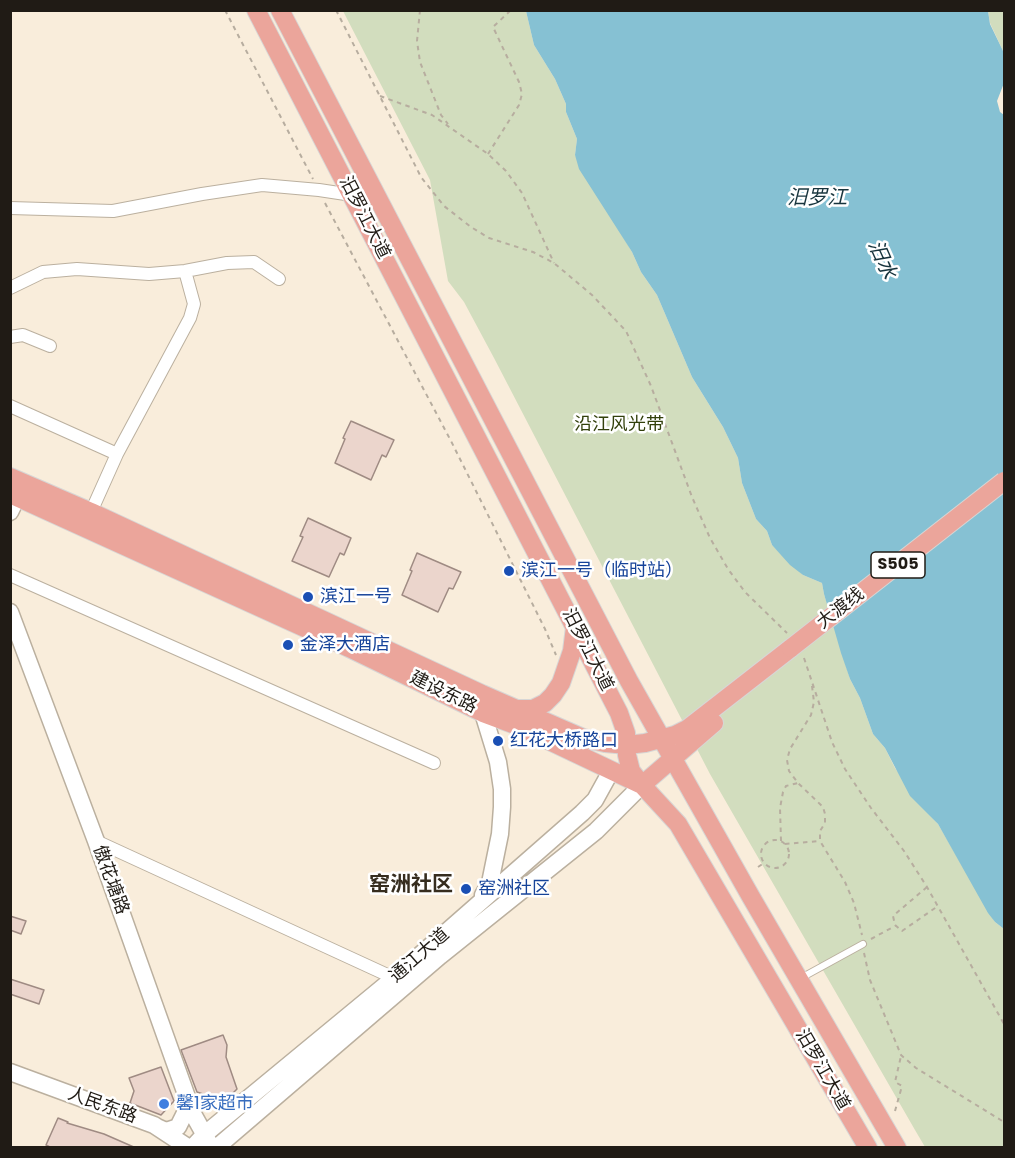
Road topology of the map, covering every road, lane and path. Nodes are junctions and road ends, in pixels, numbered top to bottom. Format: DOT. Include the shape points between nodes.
graph roads {
  1 [pos="225,10"];
  2 [pos="256,10"];
  3 [pos="280,10"];
  4 [pos="336,10"];
  5 [pos="420,10"];
  6 [pos="512,10"];
  7 [pos="380,96"];
  8 [pos="450,126"];
  9 [pos="488,154"];
  10 [pos="319,190"];
  11 [pos="352,195"];
  12 [pos="10,208"];
  13 [pos="554,263"];
  14 [pos="184,271"];
  15 [pos="279,279"];
  16 [pos="10,288"];
  17 [pos="10,337"];
  18 [pos="51,346"];
  19 [pos="10,406"];
  20 [pos="117,454"];
  21 [pos="1005,481"];
  22 [pos="1005,489"];
  23 [pos="14,491"];
  24 [pos="91,512"];
  25 [pos="10,575"];
  26 [pos="10,612"];
  27 [pos="575,627"];
  28 [pos="10,638"];
  29 [pos="795,649"];
  30 [pos="558,662"];
  31 [pos="812,677"];
  32 [pos="516,709"];
  33 [pos="483,713"];
  34 [pos="662,739"];
  35 [pos="627,745"];
  36 [pos="674,759"];
  37 [pos="434,763"];
  38 [pos="611,771"];
  39 [pos="798,783"];
  40 [pos="642,785"];
  41 [pos="96,841"];
  42 [pos="820,841"];
  43 [pos="781,842"];
  44 [pos="785,844"];
  45 [pos="764,863"];
  46 [pos="758,867"];
  47 [pos="927,887"];
  48 [pos="938,906"];
  49 [pos="473,909"];
  50 [pos="895,925"];
  51 [pos="863,944"];
  52 [pos="798,980"];
  53 [pos="398,983"];
  54 [pos="1005,1024"];
  55 [pos="901,1055"];
  56 [pos="10,1072"];
  57 [pos="10,1082"];
  58 [pos="895,1111"];
  59 [pos="185,1113"];
  60 [pos="1005,1122"];
  61 [pos="154,1125"];
  62 [pos="202,1145"];
  63 [pos="171,1148"];
  64 [pos="868,1148"];
  65 [pos="897,1148"];
  1 -- 10 [label="path"];
  2 -- 11 [label="main road, 汨罗江大道"];
  3 -- 34 [label="main road, 汨罗江大道"];
  4 -- 7 [label="path"];
  5 -- 8 [label="path" via="420,62 441,115"];
  6 -- 9 [label="path" via="494,27 522,94"];
  7 -- 8 [label="path" via="432,115"];
  7 -- 13 [label="path" via="421,177 444,206 489,238"];
  8 -- 9 [label="path"];
  9 -- 13 [label="path" via="522,193"];
  10 -- 11 [label="street"];
  10 -- 12 [label="street" via="262,185 113,211"];
  10 -- 30 [label="path" via="451,441"];
  11 -- 27 [label="main road, 汨罗江大道"];
  13 -- 29 [label="path" via="592,295 626,332 710,538 746,592"];
  14 -- 15 [label="street" via="226,262 254,262"];
  14 -- 16 [label="street" via="43,272"];
  14 -- 20 [label="street" via="194,304 190,318"];
  17 -- 18 [label="street" via="24,335"];
  19 -- 20 [label="street"];
  20 -- 24 [label="street"];
  21 -- 29 [label="main road, 大渡线 / S505, bridge"];
  22 -- 29 [label="main road, S505, bridge"];
  23 -- 24 [label="main road, 建设东路"];
  23 -- 33 [label="main road, 建设东路"];
  24 -- 32 [label="main road, 建设东路"];
  25 -- 37 [label="street"];
  26 -- 41 [label="street, 傲花塘路"];
  27 -- 32 [label="main road" via="572,651 553,695 533,709"];
  27 -- 35 [label="main road, 汨罗江大道" via="619,713"];
  28 -- 59 [label="street"];
  29 -- 31 [label="path"];
  29 -- 34 [label="main road, S505" via="687,729"];
  29 -- 36 [label="main road, S505"];
  31 -- 39 [label="path" via="811,715 787,760"];
  31 -- 47 [label="path" via="828,734 845,769"];
  32 -- 35 [label="main road, 建设东路" via="583,738"];
  33 -- 38 [label="main road, 建设东路"];
  33 -- 49 [label="street" via="498,762 502,807 490,883"];
  34 -- 35 [label="main road, 建设东路"];
  34 -- 36 [label="main road, 汨罗江大道"];
  35 -- 38 [label="main road, 通江大道"];
  35 -- 40 [label="main road, 汨罗江大道" via="629,765"];
  36 -- 40 [label="main road, S505"];
  36 -- 52 [label="main road, 汨罗江大道"];
  38 -- 40 [label="main road, 建设东路"];
  38 -- 49 [label="street, 通江大道" via="595,800"];
  39 -- 42 [label="path" via="823,807 825,823"];
  39 -- 43 [label="path" via="786,786 783,792"];
  40 -- 53 [label="street, 通江大道" via="596,831 440,956"];
  40 -- 64 [label="main road, 汨罗江大道" via="678,824"];
  41 -- 53 [label="street"];
  41 -- 62 [label="street, 傲花塘路"];
  42 -- 44 [label="path"];
  42 -- 51 [label="path" via="839,869 854,903"];
  43 -- 44 [label="path"];
  43 -- 45 [label="path" via="772,841 764,846"];
  44 -- 45 [label="path" via="789,857 784,865 776,868"];
  45 -- 46 [label="path"];
  47 -- 48 [label="path"];
  47 -- 50 [label="path" via="893,916"];
  48 -- 50 [label="path" via="902,931"];
  48 -- 54 [label="path"];
  49 -- 53 [label="street, 通江大道"];
  50 -- 51 [label="path"];
  51 -- 52 [label="lane"];
  51 -- 55 [label="path" via="870,980"];
  52 -- 65 [label="main road, 汨罗江大道"];
  53 -- 62 [label="street, 通江大道"];
  55 -- 58 [label="path" via="895,1082 902,1086"];
  55 -- 60 [label="path"];
  56 -- 61 [label="street, 人民东路"];
  57 -- 63 [label="street, 人民东路" via="151,1133"];
  59 -- 61 [label="street" via="178,1127 166,1131"];
  59 -- 62 [label="street"];
  61 -- 62 [label="street, 人民东路"];
}
